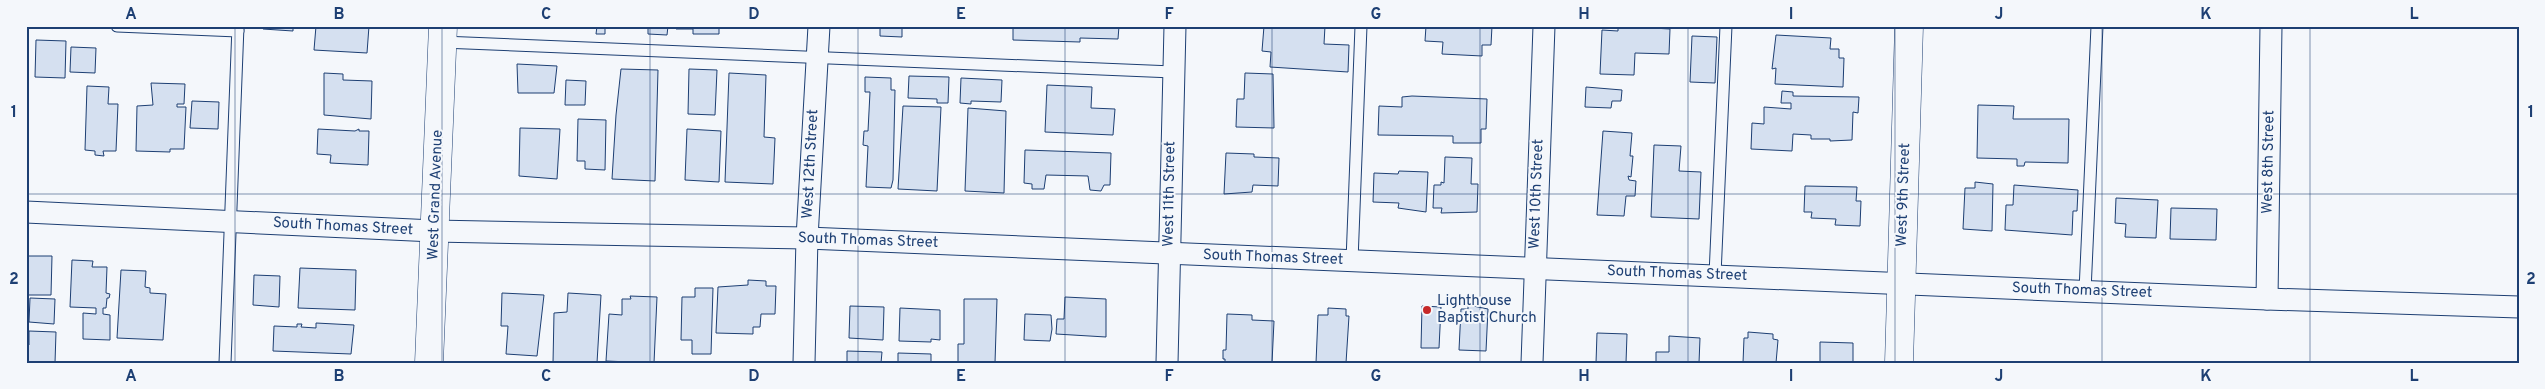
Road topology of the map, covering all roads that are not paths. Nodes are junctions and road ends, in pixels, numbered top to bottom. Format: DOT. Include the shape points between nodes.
graph roads {
  1 [pos="117,26"];
  2 [pos="819,26"];
  3 [pos="1174,26"];
  4 [pos="1361,26"];
  5 [pos="1544,26"];
  6 [pos="1726,26"];
  7 [pos="1909,26"];
  8 [pos="2097,26"];
  9 [pos="2271,26"];
  10 [pos="238,29"];
  11 [pos="442,34"];
  12 [pos="818,56"];
  13 [pos="1174,72"];
  14 [pos="26,212"];
  15 [pos="230,221"];
  16 [pos="434,231"];
  17 [pos="807,238"];
  18 [pos="1169,254"];
  19 [pos="1352,261"];
  20 [pos="1534,268"];
  21 [pos="1715,275"];
  22 [pos="1902,283"];
  23 [pos="2085,291"];
  24 [pos="2267,299"];
  25 [pos="2519,307"];
  26 [pos="225,363"];
  27 [pos="429,363"];
  28 [pos="804,363"];
  29 [pos="1167,363"];
  30 [pos="1532,363"];
  31 [pos="1899,363"];
  1 -- 10 [label="lane"];
  2 -- 12 [label="street, West 12th Street"];
  3 -- 13 [label="street, West 11th Street"];
  4 -- 19 [label="lane"];
  5 -- 20 [label="street, West 10th Street"];
  6 -- 21 [label="lane"];
  7 -- 22 [label="street, West 9th Street"];
  8 -- 23 [label="lane"];
  9 -- 24 [label="street, West 8th Street"];
  10 -- 15 [label="lane"];
  11 -- 12 [label="lane"];
  11 -- 16 [label="street, West Grand Avenue"];
  12 -- 13 [label="lane"];
  12 -- 17 [label="street, West 12th Street"];
  13 -- 18 [label="street, West 11th Street"];
  14 -- 15 [label="street, South Thomas Street"];
  15 -- 16 [label="street, South Thomas Street"];
  15 -- 26 [label="lane"];
  16 -- 17 [label="street, South Thomas Street"];
  16 -- 27 [label="street, West Grand Avenue"];
  17 -- 18 [label="street, South Thomas Street"];
  17 -- 28 [label="street, West 12th Street"];
  18 -- 19 [label="street, South Thomas Street"];
  18 -- 29 [label="street, West 11th Street"];
  19 -- 20 [label="street, South Thomas Street"];
  20 -- 21 [label="street, South Thomas Street"];
  20 -- 30 [label="street, West 10th Street"];
  21 -- 22 [label="street, South Thomas Street"];
  22 -- 23 [label="street, South Thomas Street"];
  22 -- 31 [label="street, West 9th Street"];
  23 -- 24 [label="street, South Thomas Street"];
  24 -- 25 [label="street, South Thomas Street"];
}
